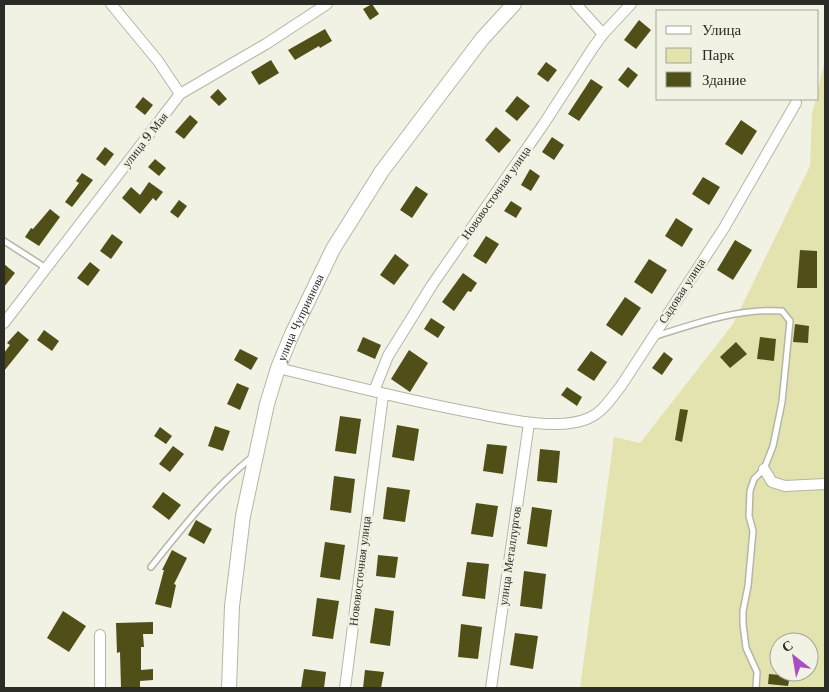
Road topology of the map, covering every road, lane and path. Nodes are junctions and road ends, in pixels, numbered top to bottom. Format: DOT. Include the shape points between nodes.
graph roads {
  1 [pos="111,4"];
  2 [pos="327,4"];
  3 [pos="514,4"];
  4 [pos="576,4"];
  5 [pos="631,4"];
  6 [pos="603,34"];
  7 [pos="180,94"];
  8 [pos="796,103"];
  9 [pos="4,241"];
  10 [pos="46,268"];
  11 [pos="4,323"];
  12 [pos="652,337"];
  13 [pos="278,368"];
  14 [pos="378,393"];
  15 [pos="529,423"];
  16 [pos="256,454"];
  17 [pos="764,468"];
  18 [pos="825,484"];
  19 [pos="151,567"];
  20 [pos="100,636"];
  21 [pos="100,688"];
  22 [pos="229,688"];
  23 [pos="345,688"];
  24 [pos="491,688"];
  25 [pos="756,688"];
  1 -- 7 [label="street" via="158,61"];
  2 -- 7 [label="street, улица 9 Мая"];
  3 -- 13 [label="street, улица Чуприянова" via="482,40 382,171 333,249"];
  4 -- 6 [label="street"];
  5 -- 6 [label="street, Нововосточная улица"];
  6 -- 14 [label="street, Нововосточная улица" via="412,317 388,356"];
  7 -- 10 [label="street, улица 9 Мая"];
  8 -- 12 [label="street, Садовая улица" via="724,228"];
  9 -- 10 [label="lane"];
  10 -- 11 [label="street, улица 9 Мая"];
  12 -- 15 [label="street, Садовая улица" via="621,386 590,418 574,422"];
  12 -- 17 [label="lane" via="721,316 764,309 782,310 790,321 782,402 773,446"];
  13 -- 14 [label="street, Садовая улица"];
  13 -- 16 [label="street, улица Чуприянова"];
  14 -- 15 [label="street, Садовая улица"];
  14 -- 23 [label="street, Нововосточная улица"];
  15 -- 24 [label="street, улица Металлургов"];
  16 -- 19 [label="lane" via="191,517"];
  16 -- 22 [label="street, улица Чуприянова" via="237,559"];
  17 -- 18 [label="street" via="772,482 785,486"];
  17 -- 25 [label="lane" via="754,479 750,491 749,516 753,530 743,611 746,648 757,672"];
  20 -- 21 [label="street"];
}
